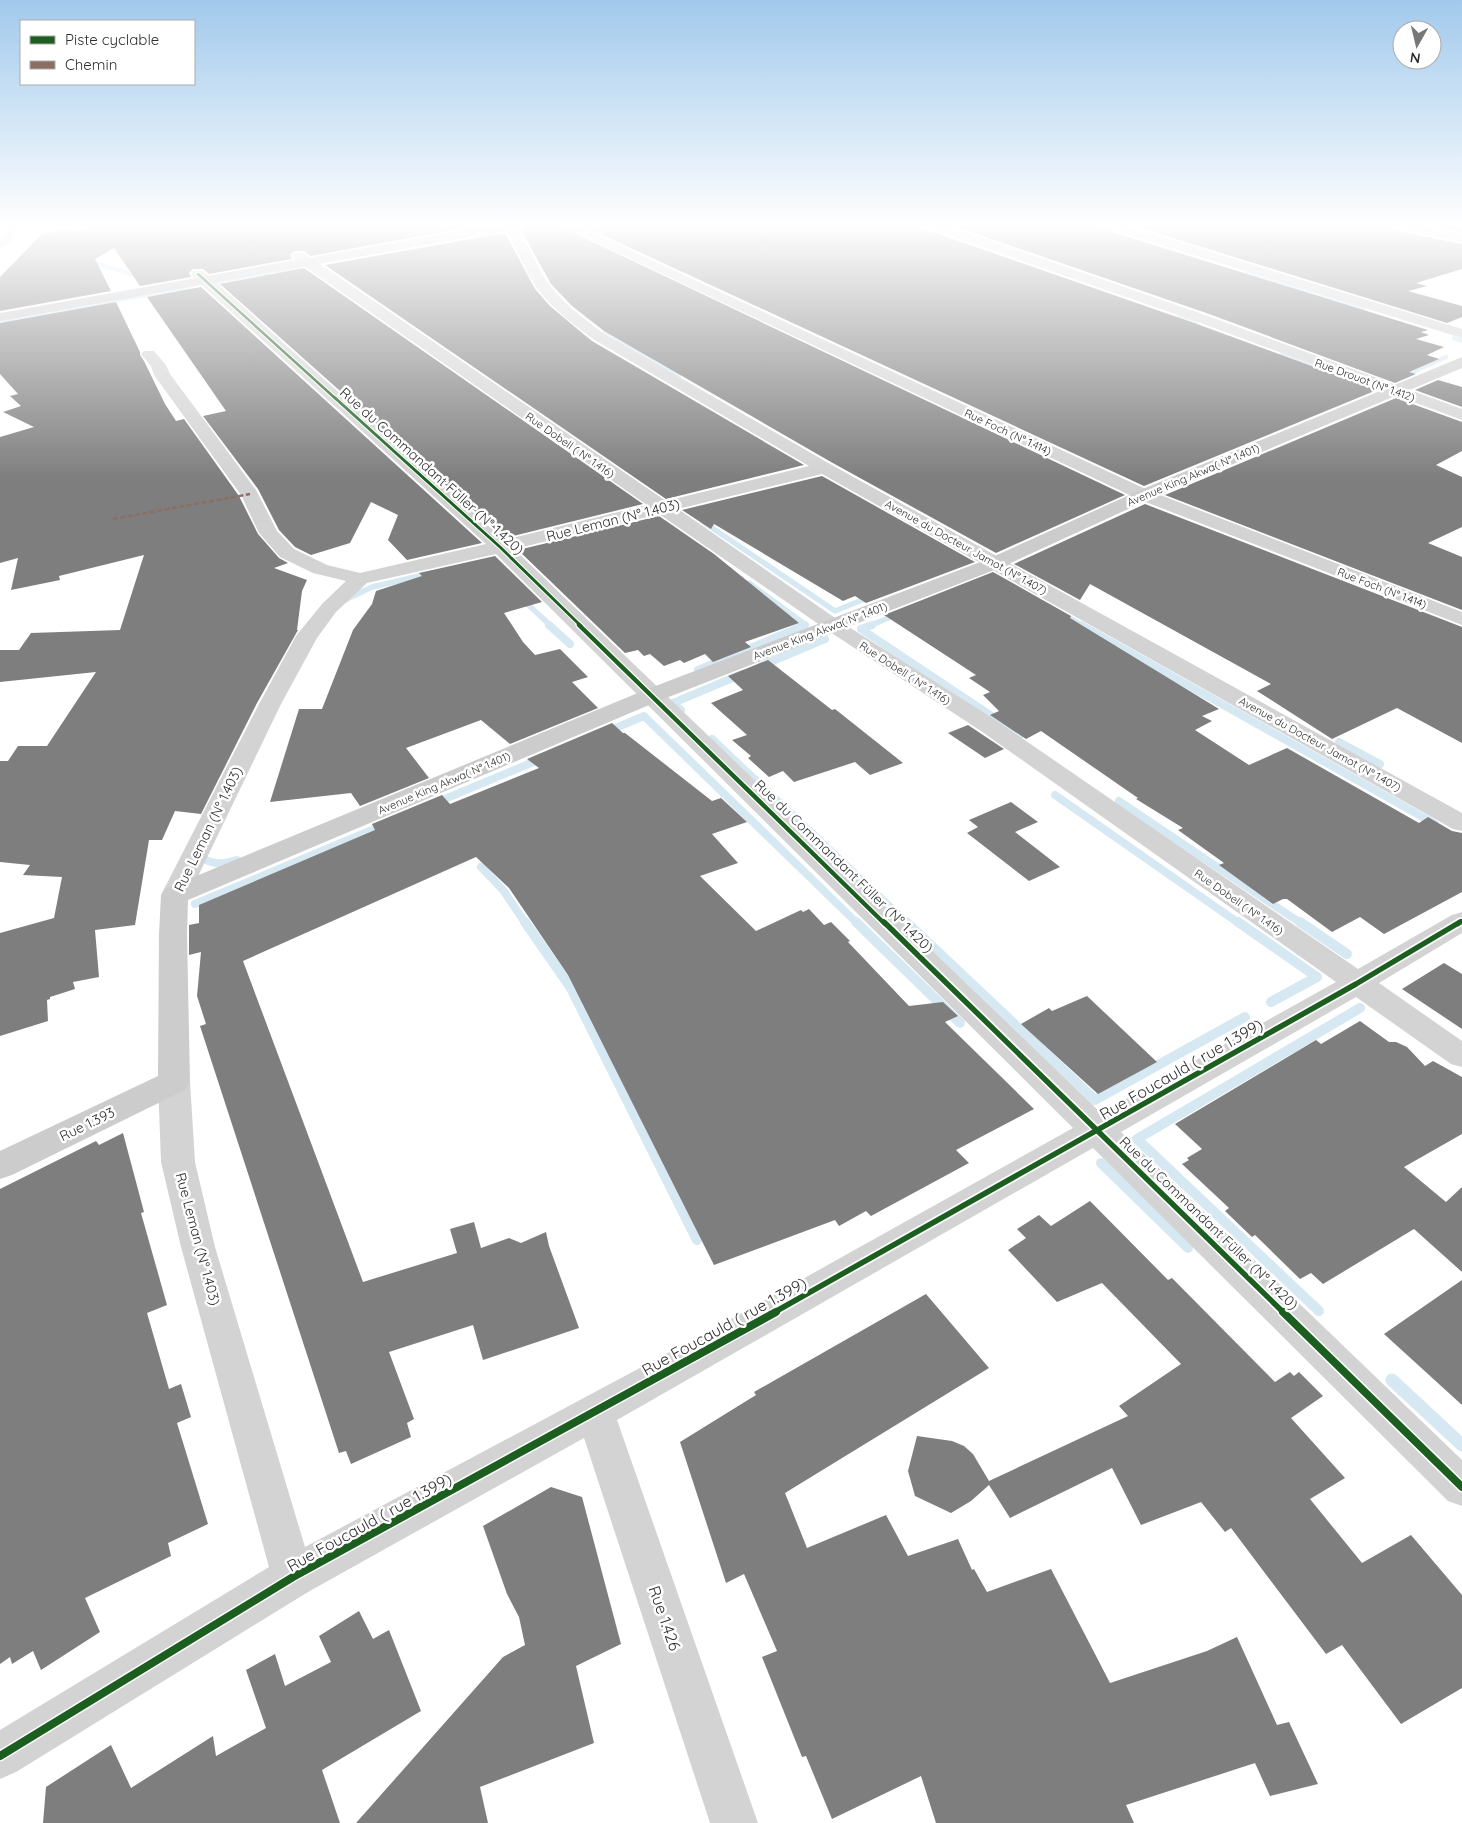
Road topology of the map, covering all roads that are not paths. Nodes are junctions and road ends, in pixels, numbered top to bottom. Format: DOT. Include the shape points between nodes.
graph roads {
  1 [pos="41,309"];
  2 [pos="236,309"];
  3 [pos="375,309"];
  4 [pos="564,309"];
  5 [pos="745,309"];
  6 [pos="1173,309"];
  7 [pos="1382,309"];
  8 [pos="0,317"];
  9 [pos="1462,334"];
  10 [pos="150,354"];
  11 [pos="1462,362"];
  12 [pos="1396,391"];
  13 [pos="1462,415"];
  14 [pos="824,468"];
  15 [pos="1144,495"];
  16 [pos="661,508"];
  17 [pos="500,547"];
  18 [pos="995,563"];
  19 [pos="360,579"];
  20 [pos="1462,619"];
  21 [pos="834,626"];
  22 [pos="653,695"];
  23 [pos="1462,823"];
  24 [pos="175,895"];
  25 [pos="1462,921"];
  26 [pos="1356,984"];
  27 [pos="1462,1056"];
  28 [pos="174,1082"];
  29 [pos="1098,1130"];
  30 [pos="0,1166"];
  31 [pos="595,1413"];
  32 [pos="1462,1487"];
  33 [pos="293,1577"];
  34 [pos="0,1756"];
  35 [pos="734,1823"];
  1 -- 8 [label="main road"];
  2 -- 17 [label="street, Rue du Commandant Füller (N° 1.420)"];
  3 -- 16 [label="street, Rue Dobell ( N° 1.416)"];
  4 -- 14 [label="street, Avenue du Docteur Jamot (N° 1.407)" via="591,331"];
  5 -- 15 [label="street, Rue Foch (N° 1.414)"];
  6 -- 12 [label="street, Rue Drouot (N° 1.412)"];
  7 -- 9 [label="street"];
  10 -- 19 [label="street" via="250,494 269,533 287,553 320,569"];
  11 -- 12 [label="street, Avenue King Akwa( N° 1.401)"];
  12 -- 13 [label="street, Rue Drouot (N° 1.412)"];
  12 -- 15 [label="street, Avenue King Akwa( N° 1.401)"];
  14 -- 16 [label="street, Rue Leman (N° 1.403)"];
  14 -- 18 [label="street, Avenue du Docteur Jamot (N° 1.407)"];
  15 -- 18 [label="street, Avenue King Akwa( N° 1.401)"];
  15 -- 20 [label="street, Rue Foch (N° 1.414)"];
  16 -- 17 [label="street, Rue Leman (N° 1.403)"];
  16 -- 21 [label="street, Rue Dobell ( N° 1.416)"];
  17 -- 19 [label="street, Rue Leman (N° 1.403)"];
  17 -- 22 [label="street, Rue du Commandant Füller (N° 1.420)"];
  18 -- 21 [label="street, Avenue King Akwa( N° 1.401)"];
  18 -- 23 [label="street, Avenue du Docteur Jamot (N° 1.407)"];
  19 -- 24 [label="street, Rue Leman (N° 1.403)" via="329,608 306,636"];
  21 -- 22 [label="street, Avenue King Akwa( N° 1.401)"];
  21 -- 26 [label="street, Rue Dobell ( N° 1.416)" via="988,726"];
  22 -- 24 [label="street, Avenue King Akwa( N° 1.401)"];
  22 -- 29 [label="street, Rue du Commandant Füller (N° 1.420)"];
  24 -- 28 [label="street, Rue Leman (N° 1.403)"];
  25 -- 26 [label="street, Rue Foucauld ( rue 1.399)"];
  26 -- 27 [label="street, Rue Dobell ( N° 1.416)"];
  26 -- 29 [label="street, Rue Foucauld ( rue 1.399)"];
  28 -- 30 [label="street, Rue 1.393"];
  28 -- 33 [label="street, Rue Leman (N° 1.403)" via="178,1162 198,1247"];
  29 -- 31 [label="street, Rue Foucauld ( rue 1.399)"];
  29 -- 32 [label="street, Rue du Commandant Füller (N° 1.420)"];
  31 -- 33 [label="street, Rue Foucauld ( rue 1.399)"];
  31 -- 35 [label="street, Rue 1.426"];
  33 -- 34 [label="street, Rue Foucauld ( rue 1.399)"];
}
